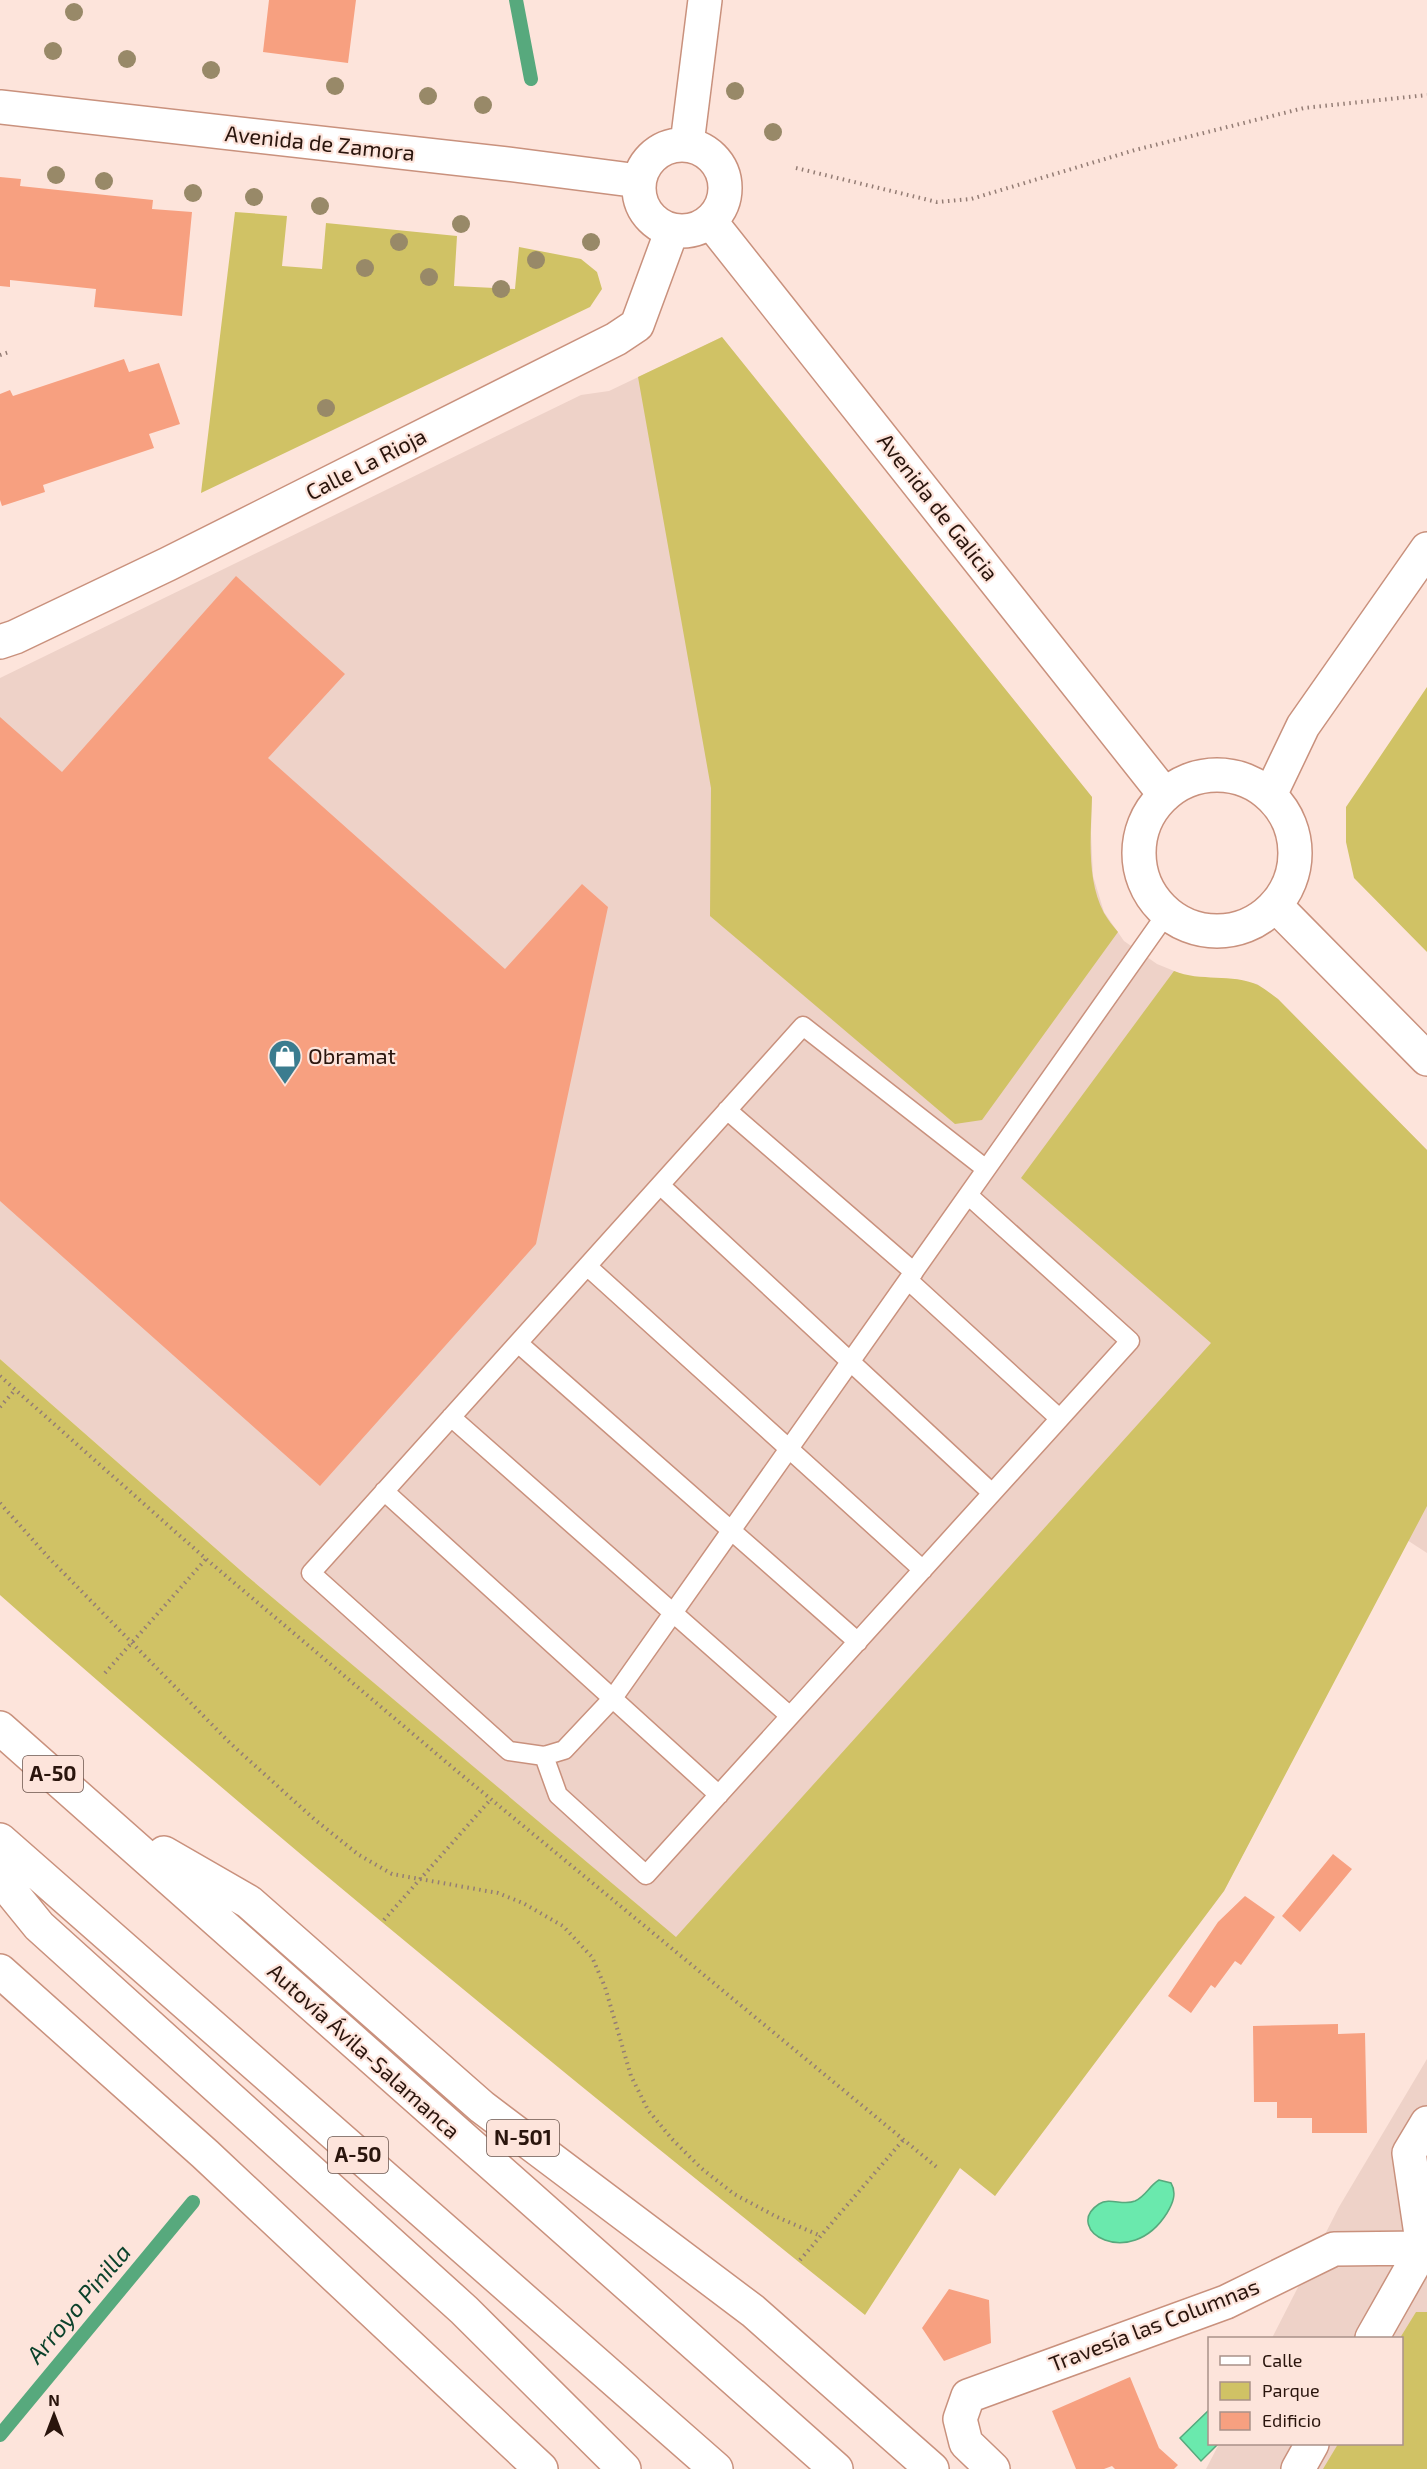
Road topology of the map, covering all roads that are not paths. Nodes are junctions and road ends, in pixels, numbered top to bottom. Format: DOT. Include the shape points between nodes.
graph roads {
  1 [pos="705,0"];
  2 [pos="0,107"];
  3 [pos="687,144"];
  4 [pos="639,181"];
  5 [pos="710,221"];
  6 [pos="672,230"];
  7 [pos="1427,549"];
  8 [pos="0,642"];
  9 [pos="1165,795"];
  10 [pos="1270,795"];
  11 [pos="1275,905"];
  12 [pos="1167,914"];
  13 [pos="1427,1059"];
  14 [pos="727,1110"];
  15 [pos="986,1169"];
  16 [pos="660,1185"];
  17 [pos="968,1194"];
  18 [pos="587,1266"];
  19 [pos="911,1276"];
  20 [pos="518,1342"];
  21 [pos="850,1362"];
  22 [pos="451,1417"];
  23 [pos="1059,1418"];
  24 [pos="789,1449"];
  25 [pos="384,1491"];
  26 [pos="992,1493"];
  27 [pos="732,1531"];
  28 [pos="923,1570"];
  29 [pos="674,1613"];
  30 [pos="858,1641"];
  31 [pos="613,1698"];
  32 [pos="790,1716"];
  33 [pos="0,1728"];
  34 [pos="544,1756"];
  35 [pos="719,1795"];
  36 [pos="105,1819"];
  37 [pos="0,1840"];
  38 [pos="0,1878"];
  39 [pos="0,1971"];
  40 [pos="1427,2123"];
  41 [pos="1425,2250"];
  42 [pos="1373,2337"];
  43 [pos="1311,2445"];
  44 [pos="541,2469"];
  45 [pos="624,2469"];
  46 [pos="716,2469"];
  47 [pos="836,2469"];
  48 [pos="932,2469"];
  49 [pos="993,2469"];
  50 [pos="1298,2469"];
  1 -- 3 [label="main road"];
  2 -- 4 [label="main road, Avenida de Zamora"];
  3 -- 4 [label="main road" via="666,148 649,161"];
  3 -- 5 [label="main road" via="710,154 724,175 724,200"];
  4 -- 6 [label="main road" via="646,212 658,224"];
  5 -- 6 [label="main road" via="692,230"];
  5 -- 9 [label="main road, Avenida de Galicia"];
  6 -- 8 [label="main road, Calle La Rioja" via="637,325 616,339 168,564"];
  7 -- 10 [label="main road" via="1303,726"];
  9 -- 10 [label="main road" via="1184,782 1206,776 1229,776"];
  9 -- 12 [label="main road" via="1148,816 1139,841 1139,868 1149,893"];
  10 -- 11 [label="main road" via="1285,815 1294,837 1295,861 1288,885"];
  11 -- 12 [label="main road" via="1257,921 1234,930 1188,926"];
  11 -- 13 [label="main road"];
  12 -- 15 [label="lane"];
  14 -- 15 [label="lane" via="803,1026"];
  14 -- 16 [label="lane"];
  14 -- 19 [label="lane"];
  15 -- 17 [label="lane"];
  16 -- 18 [label="lane"];
  16 -- 21 [label="lane"];
  17 -- 19 [label="lane"];
  17 -- 23 [label="lane" via="1130,1341"];
  18 -- 20 [label="lane"];
  18 -- 24 [label="lane"];
  19 -- 21 [label="lane"];
  19 -- 23 [label="lane"];
  20 -- 22 [label="lane"];
  20 -- 27 [label="lane"];
  21 -- 24 [label="lane"];
  21 -- 26 [label="lane"];
  22 -- 25 [label="lane"];
  22 -- 29 [label="lane"];
  23 -- 26 [label="lane"];
  24 -- 27 [label="lane"];
  24 -- 28 [label="lane"];
  25 -- 31 [label="lane"];
  25 -- 34 [label="lane" via="311,1573 509,1751"];
  26 -- 28 [label="lane"];
  27 -- 29 [label="lane"];
  27 -- 30 [label="lane"];
  28 -- 30 [label="lane"];
  29 -- 31 [label="lane"];
  29 -- 32 [label="lane"];
  30 -- 32 [label="lane"];
  31 -- 34 [label="lane" via="564,1750"];
  31 -- 35 [label="lane"];
  32 -- 35 [label="lane"];
  33 -- 36 [label="main road, Autovía Ávila-Salamanca / A-50"];
  34 -- 35 [label="lane" via="558,1795 646,1875"];
  36 -- 47 [label="main road, Autovía Ávila-Salamanca / A-50"];
  36 -- 48 [label="main road, N-501" via="249,1902 483,2107 753,2311"];
  37 -- 46 [label="main road, A-50"];
  38 -- 45 [label="main road" via="39,1926 464,2310"];
  39 -- 44 [label="main road" via="205,2154"];
  40 -- 41 [label="main road" via="1408,2153"];
  41 -- 42 [label="main road"];
  41 -- 49 [label="main road, Travesía las Columnas" via="1334,2249 1226,2301 968,2396 960,2419 966,2443"];
  43 -- 50 [label="main road"];
}
